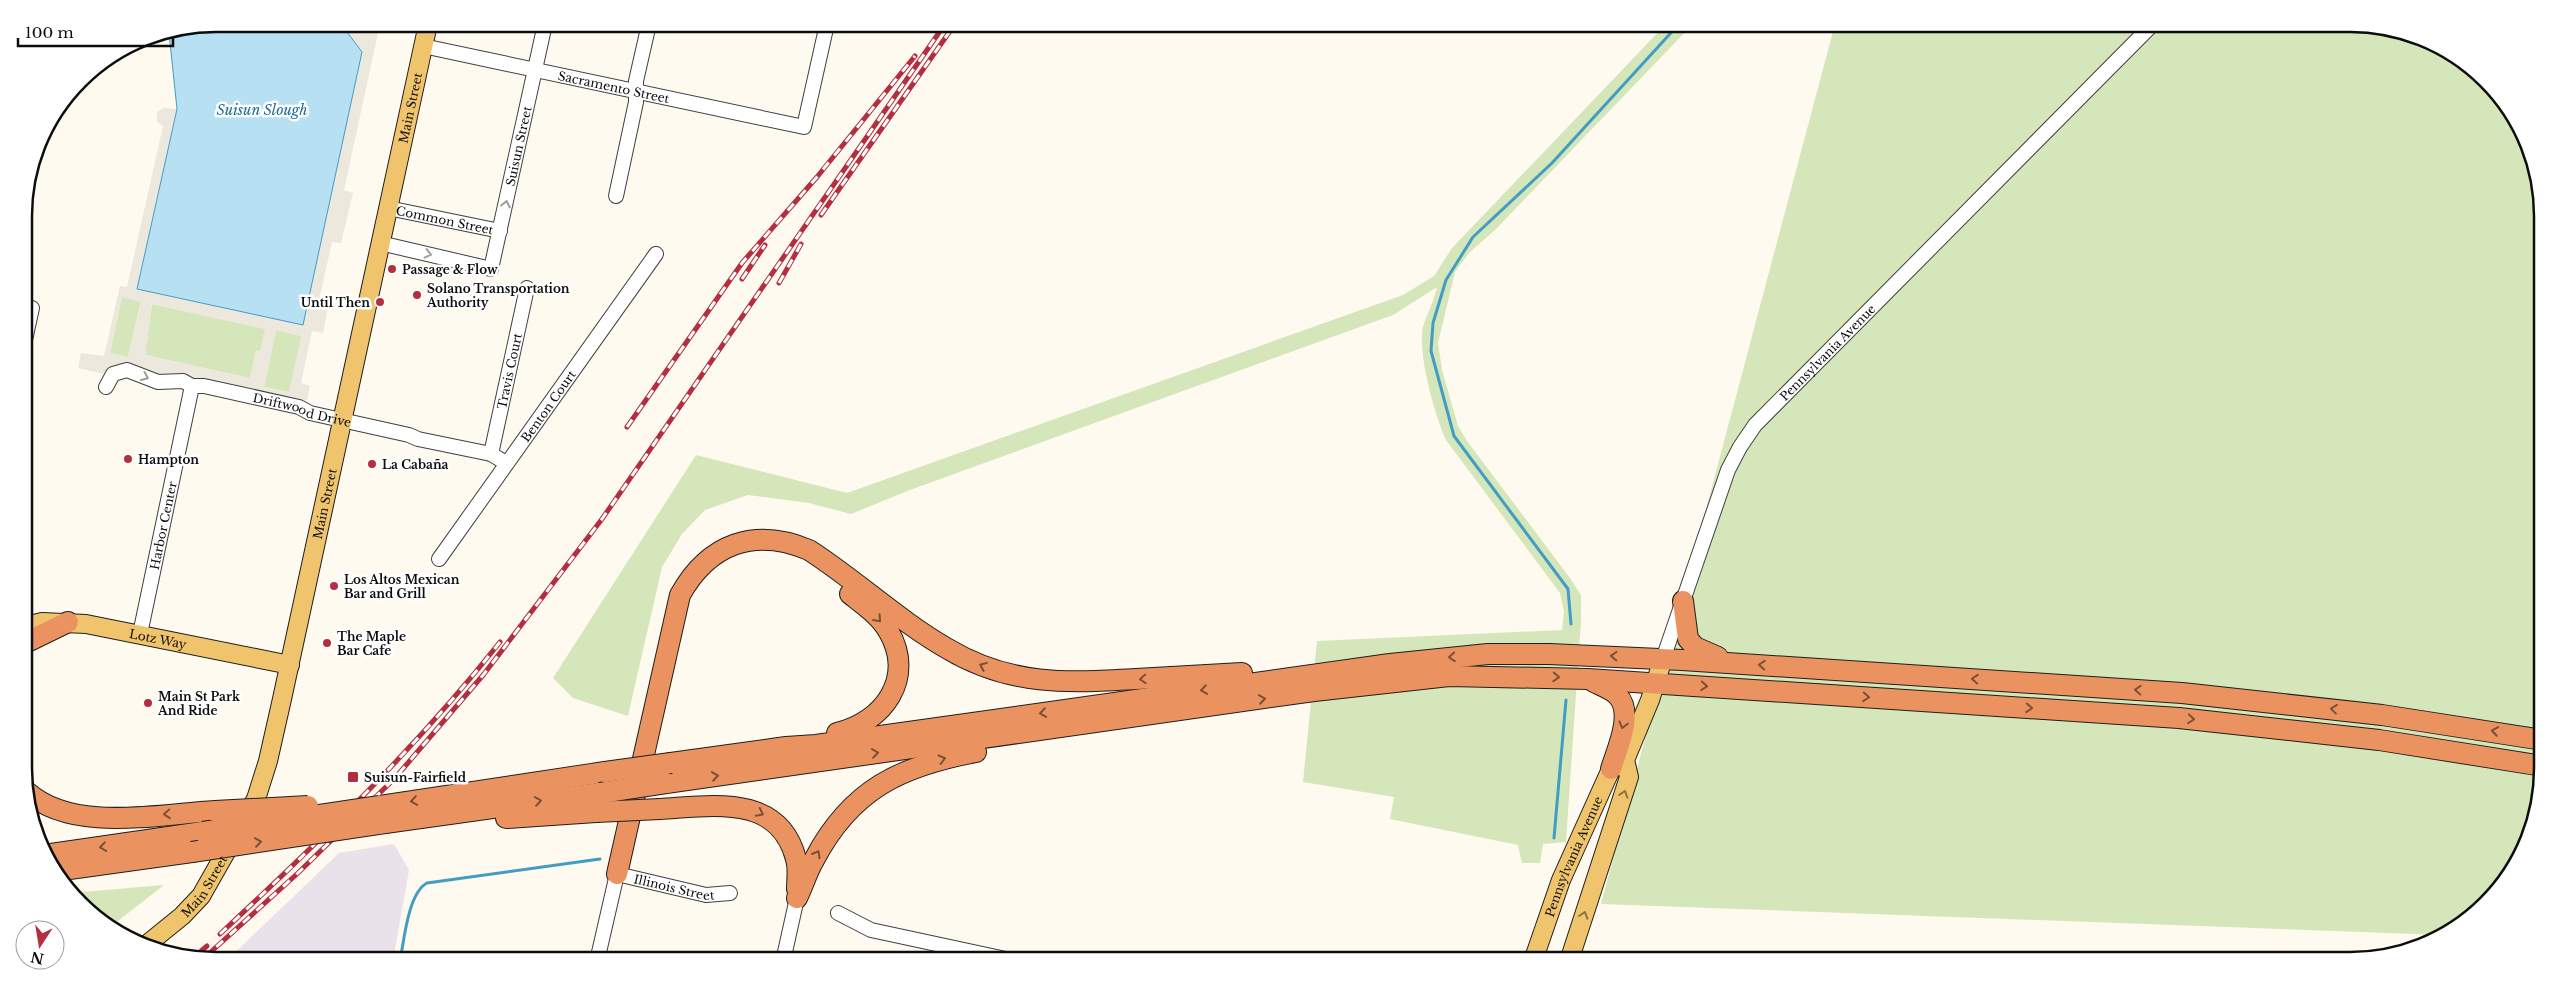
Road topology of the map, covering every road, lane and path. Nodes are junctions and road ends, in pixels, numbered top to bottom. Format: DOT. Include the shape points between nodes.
graph roads {
  1 [pos="426,32"];
  2 [pos="543,32"];
  3 [pos="647,32"];
  4 [pos="825,32"];
  5 [pos="2145,32"];
  6 [pos="423,46"];
  7 [pos="535,71"];
  8 [pos="636,92"];
  9 [pos="616,196"];
  10 [pos="388,208"];
  11 [pos="500,231"];
  12 [pos="380,243"];
  13 [pos="656,254"];
  14 [pos="527,288"];
  15 [pos="192,386"];
  16 [pos="106,387"];
  17 [pos="342,420"];
  18 [pos="491,454"];
  19 [pos="506,464"];
  20 [pos="713,557"];
  21 [pos="439,558"];
  22 [pos="1682,601"];
  23 [pos="68,622"];
  24 [pos="32,624"];
  25 [pos="140,634"];
  26 [pos="32,639"];
  27 [pos="1663,659"];
  28 [pos="1733,663"];
  29 [pos="290,665"];
  30 [pos="1314,675"];
  31 [pos="1588,679"];
  32 [pos="1656,683"];
  33 [pos="1180,711"];
  34 [pos="2534,739"];
  35 [pos="786,746"];
  36 [pos="1618,765"];
  37 [pos="2534,765"];
  38 [pos="35,799"];
  39 [pos="379,815"];
  40 [pos="436,819"];
  41 [pos="53,854"];
  42 [pos="63,870"];
  43 [pos="617,874"];
  44 [pos="730,893"];
  45 [pos="797,898"];
  46 [pos="838,912"];
  47 [pos="152,941"];
  48 [pos="599,952"];
  49 [pos="786,952"];
  50 [pos="953,952"];
  51 [pos="1536,952"];
  52 [pos="1572,952"];
  1 -- 6 [label="main road, Main Street"];
  2 -- 7 [label="street, Suisun Street"];
  3 -- 8 [label="street"];
  4 -- 8 [label="street, Sacramento Street" via="804,127"];
  5 -- 22 [label="street, Pennsylvania Avenue" via="1755,425 1728,470"];
  6 -- 7 [label="street, Sacramento Street"];
  6 -- 10 [label="main road, Main Street"];
  7 -- 8 [label="street, Sacramento Street"];
  11 -- 7 [label="street, Suisun Street, one-way"];
  8 -- 9 [label="street"];
  10 -- 11 [label="street, Common Street"];
  10 -- 12 [label="main road, Main Street"];
  12 -- 11 [label="street, Suisun Street, one-way" via="491,269"];
  12 -- 17 [label="main road, Main Street"];
  13 -- 19 [label="street, Benton Court"];
  14 -- 18 [label="street, Travis Court"];
  16 -- 15 [label="street, Driftwood Drive, one-way" via="113,374 128,370 158,382 183,381"];
  15 -- 17 [label="street, Driftwood Drive" via="280,403"];
  15 -- 25 [label="street, Harbor Center"];
  17 -- 18 [label="street, Driftwood Drive"];
  17 -- 29 [label="main road, Main Street"];
  18 -- 19 [label="street, Driftwood Drive"];
  19 -- 21 [label="street, Benton Court"];
  30 -- 20 [label="highway, one-way" via="1273,671 1079,682 1026,679 983,667 948,649 826,561 791,542 750,540 722,549"];
  20 -- 35 [label="highway, one-way" via="756,547 773,548 801,557 874,614 888,631 896,650 898,669 894,688 885,705 870,720 851,730"];
  20 -- 43 [label="highway" via="686,583 677,604"];
  22 -- 27 [label="street, Pennsylvania Avenue"];
  22 -- 28 [label="highway" via="1686,630 1695,647"];
  23 -- 24 [label="main road, Lotz Way"];
  23 -- 25 [label="main road, Lotz Way"];
  23 -- 26 [label="highway"];
  25 -- 29 [label="main road, Lotz Way"];
  27 -- 28 [label="highway"];
  27 -- 30 [label="highway, one-way" via="1488,654"];
  27 -- 32 [label="main road, Pennsylvania Avenue"];
  34 -- 28 [label="highway, one-way" via="2382,715 2220,696"];
  29 -- 47 [label="main road, Main Street" via="256,799 201,896"];
  30 -- 35 [label="highway, one-way" via="816,745"];
  31 -- 32 [label="highway"];
  33 -- 31 [label="highway, one-way" via="1449,676"];
  31 -- 36 [label="highway, one-way" via="1618,695 1624,705"];
  32 -- 36 [label="main road, Pennsylvania Avenue"];
  32 -- 37 [label="highway, one-way" via="2179,718 2379,740"];
  40 -- 33 [label="highway, one-way, bridge" via="666,783"];
  45 -- 33 [label="highway, one-way" via="814,860 842,818 874,789 915,766 985,750 1140,725"];
  35 -- 39 [label="highway, one-way, bridge" via="448,796"];
  36 -- 51 [label="main road, Pennsylvania Avenue" via="1561,880"];
  52 -- 36 [label="main road, Pennsylvania Avenue, one-way" via="1629,777"];
  39 -- 38 [label="highway, one-way, bridge" via="342,804 89,818 54,809"];
  39 -- 40 [label="highway"];
  39 -- 41 [label="highway, one-way, bridge" via="203,832"];
  42 -- 39 [label="highway, one-way, bridge" via="192,852"];
  40 -- 45 [label="highway, one-way, bridge" via="737,806 770,818 791,844 796,860"];
  43 -- 44 [label="street, Illinois Street" via="706,895"];
  43 -- 48 [label="street"];
  45 -- 49 [label="street"];
  46 -- 50 [label="street" via="871,930"];
}
